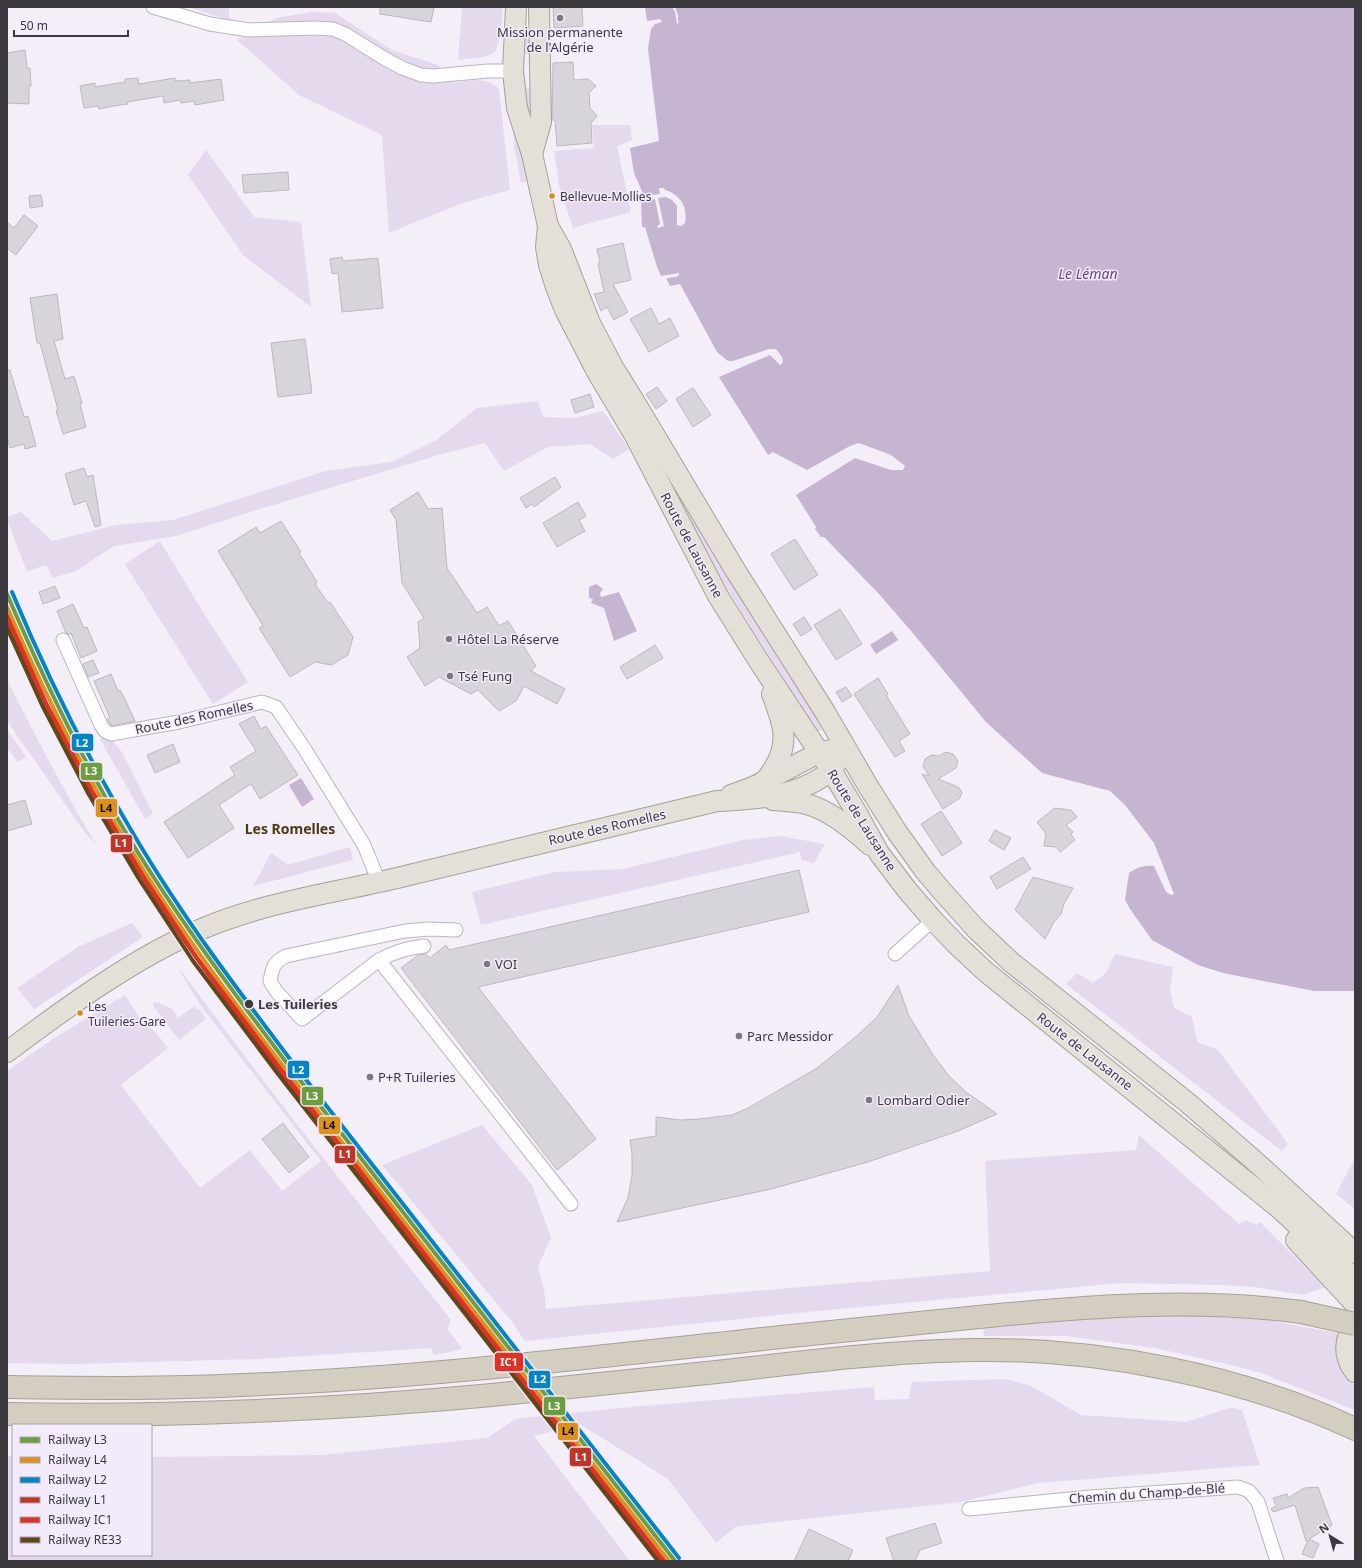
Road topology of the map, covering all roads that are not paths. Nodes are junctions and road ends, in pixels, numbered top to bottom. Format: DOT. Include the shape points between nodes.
graph roads {
  1 [pos="153,7"];
  2 [pos="516,7"];
  3 [pos="539,7"];
  4 [pos="513,71"];
  5 [pos="540,71"];
  6 [pos="532,154"];
  7 [pos="548,226"];
  8 [pos="63,640"];
  9 [pos="760,663"];
  10 [pos="846,749"];
  11 [pos="820,752"];
  12 [pos="831,770"];
  13 [pos="760,790"];
  14 [pos="879,853"];
  15 [pos="379,882"];
  16 [pos="952,903"];
  17 [pos="933,920"];
  18 [pos="456,930"];
  19 [pos="424,946"];
  20 [pos="895,954"];
  21 [pos="379,960"];
  22 [pos="7,1052"];
  23 [pos="1243,1180"];
  24 [pos="571,1204"];
  25 [pos="1355,1253"];
  26 [pos="1355,1279"];
  27 [pos="1355,1304"];
  28 [pos="1352,1329"];
  29 [pos="1355,1372"];
  30 [pos="7,1387"];
  31 [pos="7,1414"];
  32 [pos="1355,1429"];
  33 [pos="969,1509"];
  34 [pos="1277,1561"];
  1 -- 4 [label="street" via="210,24 249,30 333,29 402,68 421,75"];
  2 -- 4 [label="main road, Route de Lausanne"];
  3 -- 5 [label="main road, Route de Lausanne"];
  4 -- 5 [label="main road" via="524,62 530,61"];
  4 -- 6 [label="main road, Route de Lausanne" via="517,108"];
  5 -- 6 [label="main road, Route de Lausanne" via="541,122"];
  6 -- 7 [label="main road, Route de Lausanne"];
  7 -- 9 [label="main road, Route de Lausanne" via="546,247 549,265 565,310 638,443 710,583"];
  7 -- 10 [label="main road, Route de Lausanne" via="561,249 590,323 613,367"];
  8 -- 15 [label="street, Route des Romelles" via="101,725 111,734 180,722 262,702 276,707 364,845"];
  9 -- 11 [label="main road, Route de Lausanne"];
  9 -- 13 [label="main road" via="784,731 781,754"];
  10 -- 11 [label="main road"];
  10 -- 12 [label="main road"];
  10 -- 16 [label="main road, Route de Lausanne" via="899,836"];
  11 -- 12 [label="main road, Route de Lausanne"];
  11 -- 13 [label="main road"];
  12 -- 13 [label="main road" via="803,788"];
  12 -- 14 [label="main road, Route de Lausanne"];
  13 -- 14 [label="main road" via="821,809 842,822"];
  13 -- 15 [label="main road, Route des Romelles"];
  14 -- 17 [label="main road, Route de Lausanne"];
  15 -- 22 [label="main road, Route des Romelles" via="260,909 191,934 156,952 89,994"];
  16 -- 17 [label="main road"];
  16 -- 25 [label="main road, Route de Lausanne" via="1010,962 1188,1104"];
  17 -- 20 [label="street"];
  17 -- 23 [label="main road, Route de Lausanne" via="991,976"];
  18 -- 21 [label="street" via="406,931 286,956 277,961 272,969 270,981 302,1019"];
  19 -- 21 [label="street" via="409,947"];
  21 -- 24 [label="street"];
  23 -- 26 [label="main road, Route de Lausanne" via="1279,1208"];
  23 -- 27 [label="main road" via="1275,1220"];
  28 -- 29 [label="main road" via="1347,1339 1346,1351"];
  28 -- 30 [label="highway, bridge" via="1301,1312 1261,1307 1179,1304 1104,1306 487,1368 338,1380 163,1388"];
  31 -- 32 [label="highway" via="163,1415 334,1408 490,1395 894,1354 978,1350 1023,1351 1114,1360 1178,1371 1288,1402"];
  33 -- 34 [label="street, Chemin du Champ-de-Blé" via="1090,1497 1238,1487 1249,1491 1258,1502"];
}
